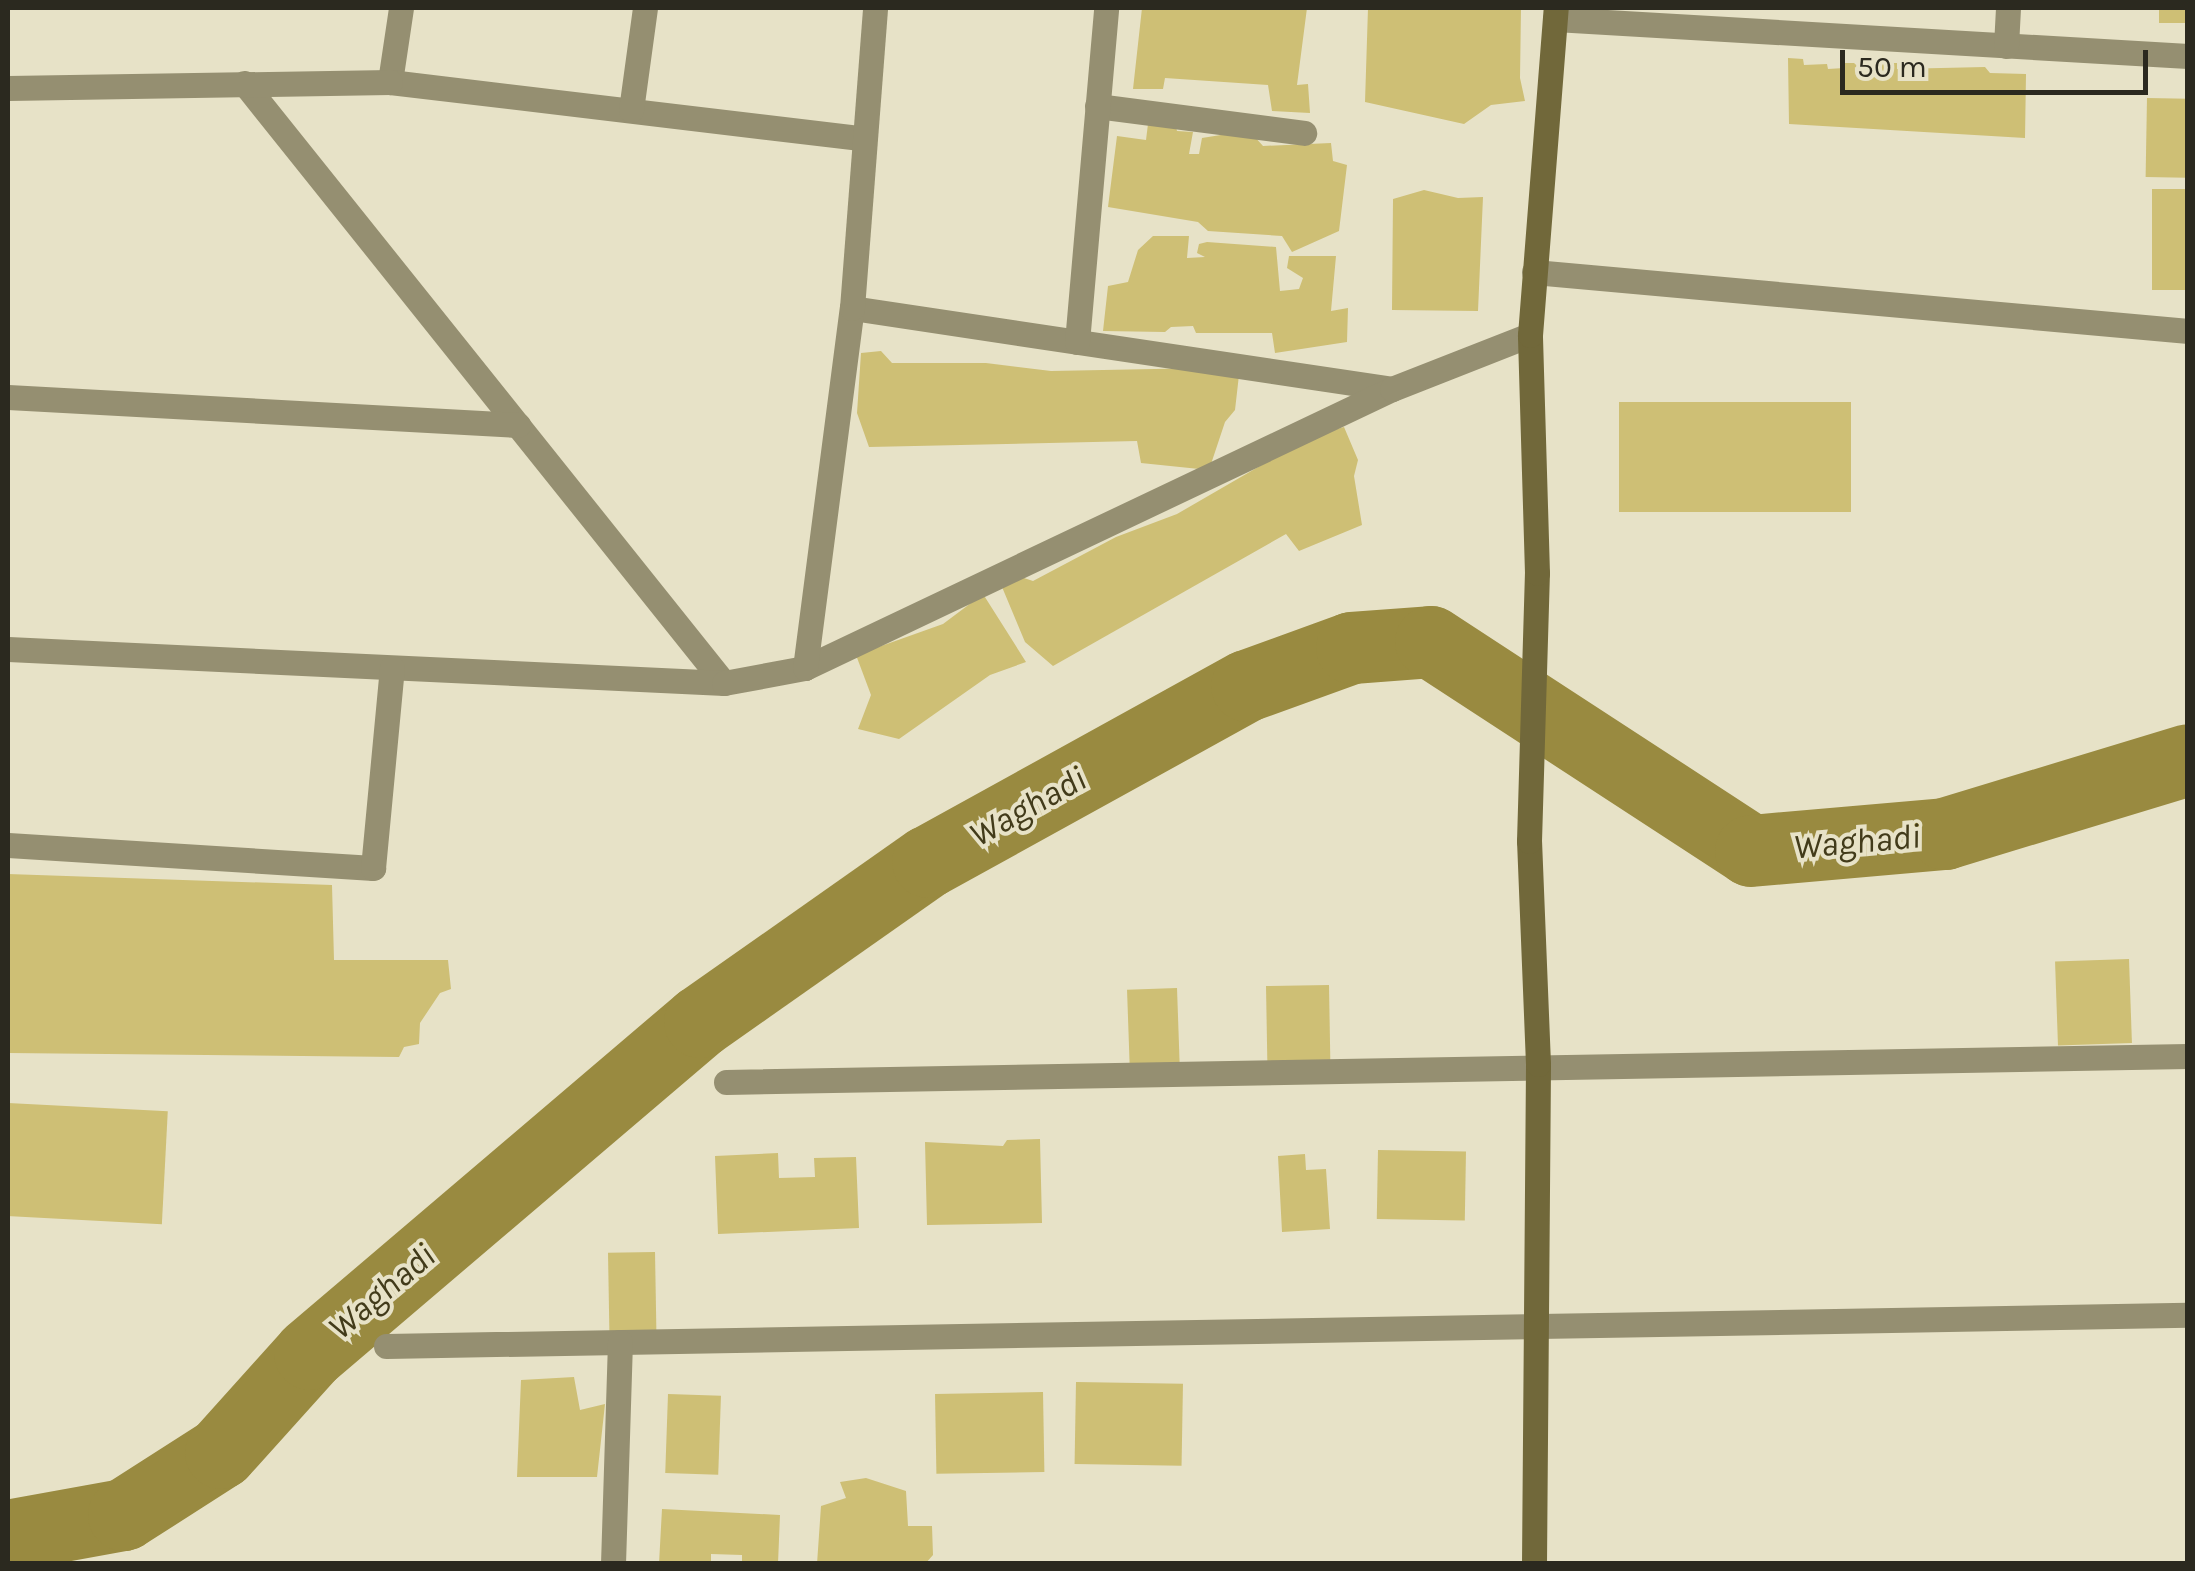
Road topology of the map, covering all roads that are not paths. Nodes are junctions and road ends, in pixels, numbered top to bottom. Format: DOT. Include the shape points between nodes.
graph roads {
  1 [pos="402,8"];
  2 [pos="645,8"];
  3 [pos="875,8"];
  4 [pos="1106,8"];
  5 [pos="2008,8"];
  6 [pos="1555,13"];
  7 [pos="2006,46"];
  8 [pos="2188,56"];
  9 [pos="390,82"];
  10 [pos="244,83"];
  11 [pos="8,88"];
  12 [pos="1097,106"];
  13 [pos="631,110"];
  14 [pos="1304,134"];
  15 [pos="864,138"];
  16 [pos="1534,272"];
  17 [pos="852,308"];
  18 [pos="2188,331"];
  19 [pos="1530,334"];
  20 [pos="1077,342"];
  21 [pos="1392,389"];
  22 [pos="8,397"];
  23 [pos="518,425"];
  24 [pos="8,649"];
  25 [pos="392,668"];
  26 [pos="805,668"];
  27 [pos="724,683"];
  28 [pos="8,845"];
  29 [pos="2188,1056"];
  30 [pos="1538,1064"];
  31 [pos="726,1082"];
  32 [pos="2188,1315"];
  33 [pos="1536,1330"];
  34 [pos="620,1342"];
  35 [pos="386,1346"];
  36 [pos="612,1564"];
  37 [pos="1534,1564"];
  1 -- 9 [label="street"];
  2 -- 13 [label="street"];
  3 -- 15 [label="street"];
  4 -- 12 [label="street"];
  5 -- 7 [label="street"];
  6 -- 7 [label="street"];
  6 -- 16 [label="street"];
  7 -- 8 [label="street"];
  9 -- 10 [label="street"];
  9 -- 13 [label="street"];
  10 -- 11 [label="street"];
  10 -- 23 [label="street"];
  12 -- 14 [label="street"];
  12 -- 20 [label="street"];
  13 -- 15 [label="street"];
  15 -- 17 [label="street"];
  16 -- 18 [label="street"];
  16 -- 19 [label="street"];
  17 -- 20 [label="street"];
  17 -- 26 [label="street"];
  19 -- 21 [label="street"];
  19 -- 30 [label="street" via="1537,573 1529,842"];
  20 -- 21 [label="street"];
  21 -- 26 [label="street"];
  22 -- 23 [label="street"];
  23 -- 27 [label="street"];
  24 -- 25 [label="street"];
  25 -- 27 [label="street"];
  25 -- 28 [label="street" via="373,868"];
  26 -- 27 [label="street"];
  29 -- 30 [label="street"];
  30 -- 31 [label="street"];
  30 -- 33 [label="street"];
  32 -- 33 [label="street"];
  33 -- 34 [label="street"];
  33 -- 37 [label="street"];
  34 -- 35 [label="street"];
  34 -- 36 [label="street"];
}
